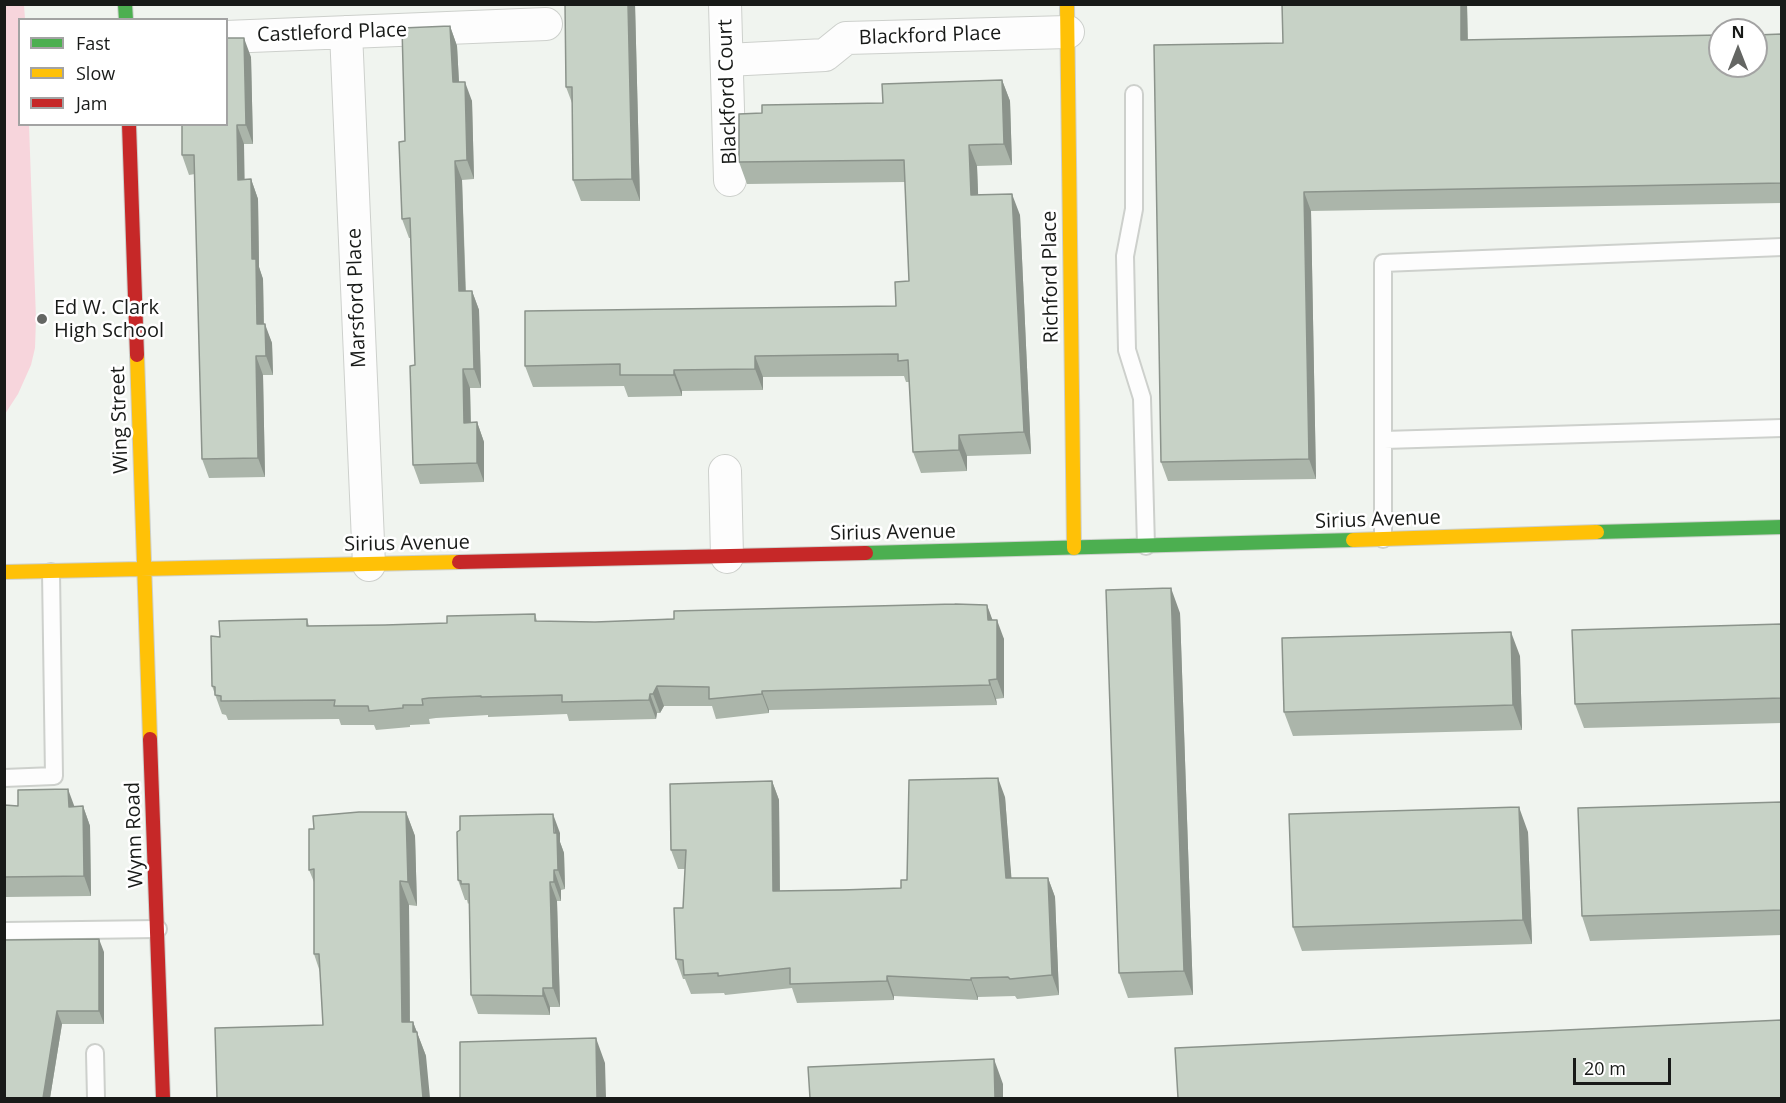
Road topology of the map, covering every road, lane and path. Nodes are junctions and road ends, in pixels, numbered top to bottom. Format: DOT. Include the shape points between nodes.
graph roads {
  1 [pos="725,4"];
  2 [pos="1068,18"];
  3 [pos="546,24"];
  4 [pos="346,32"];
  5 [pos="228,37"];
  6 [pos="727,60"];
  7 [pos="1134,94"];
  8 [pos="129,126"];
  9 [pos="730,180"];
  10 [pos="1782,247"];
  11 [pos="1782,428"];
  12 [pos="1384,440"];
  13 [pos="725,471"];
  14 [pos="1782,527"];
  15 [pos="1383,539"];
  16 [pos="1146,546"];
  17 [pos="1074,548"];
  18 [pos="727,557"];
  19 [pos="369,565"];
  20 [pos="145,570"];
  21 [pos="4,572"];
  22 [pos="51,572"];
  23 [pos="4,778"];
  24 [pos="158,929"];
  25 [pos="4,932"];
  26 [pos="95,1053"];
  27 [pos="96,1098"];
  28 [pos="163,1098"];
  1 -- 6 [label="street, Blackford Court"];
  2 -- 6 [label="street, Blackford Place" via="846,38 825,55"];
  2 -- 17 [label="street, Richford Place"];
  3 -- 4 [label="street, Castleford Place"];
  4 -- 5 [label="street, Castleford Place"];
  4 -- 19 [label="street, Marsford Place"];
  6 -- 9 [label="street, Blackford Court"];
  7 -- 16 [label="lane" via="1134,209 1125,256 1127,350 1143,398"];
  8 -- 20 [label="street, Wing Street"];
  10 -- 12 [label="lane" via="1383,263"];
  11 -- 12 [label="lane"];
  12 -- 15 [label="lane"];
  13 -- 18 [label="street"];
  14 -- 15 [label="street, Sirius Avenue"];
  15 -- 16 [label="street, Sirius Avenue"];
  16 -- 17 [label="street, Sirius Avenue"];
  17 -- 18 [label="street, Sirius Avenue"];
  18 -- 19 [label="street, Sirius Avenue"];
  19 -- 20 [label="street, Sirius Avenue"];
  20 -- 22 [label="street, Sirius Avenue"];
  20 -- 24 [label="street, Wynn Road"];
  21 -- 22 [label="street, Sirius Avenue"];
  22 -- 23 [label="lane" via="54,776"];
  24 -- 25 [label="lane"];
  24 -- 28 [label="street, Wynn Road"];
  26 -- 27 [label="lane"];
}
